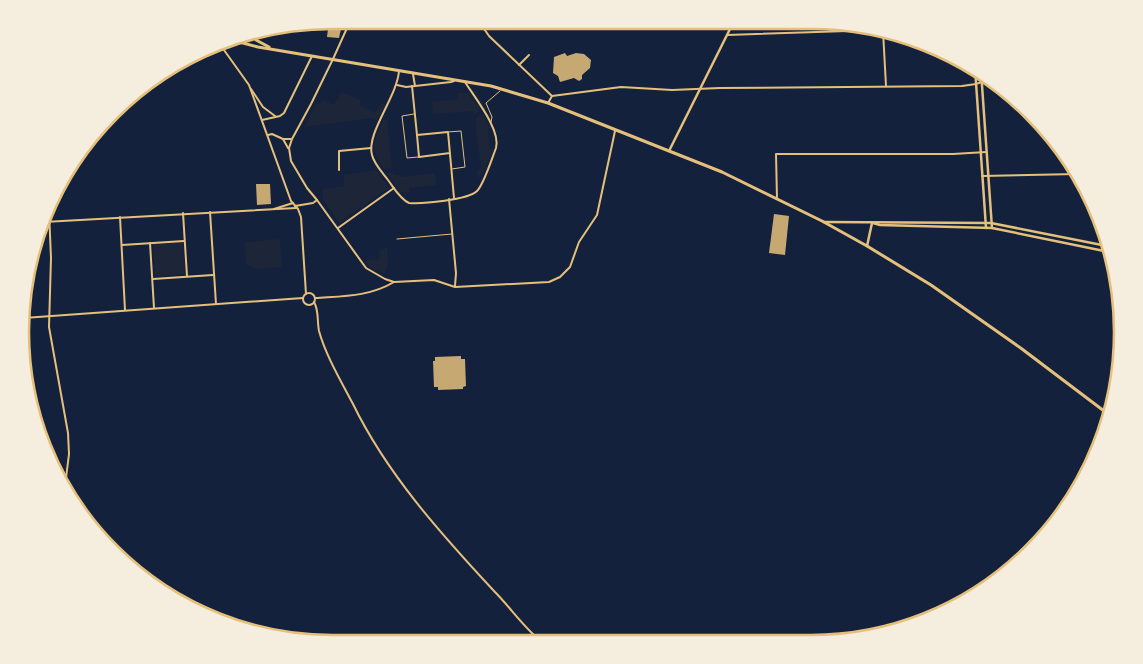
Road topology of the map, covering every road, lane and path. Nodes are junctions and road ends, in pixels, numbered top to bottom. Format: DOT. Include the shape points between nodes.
graph roads {
  1 [pos="346,29"];
  2 [pos="484,29"];
  3 [pos="730,29"];
  4 [pos="850,31"];
  5 [pos="727,35"];
  6 [pos="883,38"];
  7 [pos="255,39"];
  8 [pos="243,43"];
  9 [pos="224,49"];
  10 [pos="272,49"];
  11 [pos="313,55"];
  12 [pos="529,55"];
  13 [pos="333,59"];
  14 [pos="519,65"];
  15 [pos="399,69"];
  16 [pos="413,72"];
  17 [pos="976,78"];
  18 [pos="456,79"];
  19 [pos="464,80"];
  20 [pos="982,82"];
  21 [pos="249,84"];
  22 [pos="976,84"];
  23 [pos="397,85"];
  24 [pos="413,86"];
  25 [pos="886,87"];
  26 [pos="502,89"];
  27 [pos="700,89"];
  28 [pos="552,96"];
  29 [pos="548,103"];
  30 [pos="415,114"];
  31 [pos="275,116"];
  32 [pos="262,120"];
  33 [pos="490,122"];
  34 [pos="615,128"];
  35 [pos="448,132"];
  36 [pos="268,135"];
  37 [pos="417,135"];
  38 [pos="292,139"];
  39 [pos="283,140"];
  40 [pos="288,148"];
  41 [pos="371,148"];
  42 [pos="669,150"];
  43 [pos="981,152"];
  44 [pos="987,152"];
  45 [pos="450,153"];
  46 [pos="419,157"];
  47 [pos="451,169"];
  48 [pos="339,170"];
  49 [pos="1070,174"];
  50 [pos="982,176"];
  51 [pos="988,176"];
  52 [pos="394,188"];
  53 [pos="454,198"];
  54 [pos="449,199"];
  55 [pos="777,199"];
  56 [pos="317,200"];
  57 [pos="295,206"];
  58 [pos="274,209"];
  59 [pos="210,212"];
  60 [pos="183,214"];
  61 [pos="120,217"];
  62 [pos="50,221"];
  63 [pos="822,222"];
  64 [pos="986,222"];
  65 [pos="991,222"];
  66 [pos="872,223"];
  67 [pos="338,228"];
  68 [pos="986,228"];
  69 [pos="992,228"];
  70 [pos="453,234"];
  71 [pos="397,239"];
  72 [pos="184,241"];
  73 [pos="150,244"];
  74 [pos="122,245"];
  75 [pos="1101,245"];
  76 [pos="867,246"];
  77 [pos="1103,251"];
  78 [pos="213,275"];
  79 [pos="187,276"];
  80 [pos="153,279"];
  81 [pos="394,282"];
  82 [pos="455,287"];
  83 [pos="306,294"];
  84 [pos="303,298"];
  85 [pos="314,300"];
  86 [pos="216,304"];
  87 [pos="154,308"];
  88 [pos="125,310"];
  89 [pos="50,316"];
  90 [pos="29,318"];
  91 [pos="1104,411"];
  92 [pos="66,478"];
  93 [pos="535,635"];
  1 -- 13 [label="street"];
  2 -- 14 [label="street"];
  3 -- 5 [label="street"];
  4 -- 5 [label="street"];
  5 -- 27 [label="street"];
  6 -- 25 [label="street"];
  7 -- 10 [label="main road"];
  8 -- 10 [label="main road"];
  9 -- 21 [label="street"];
  10 -- 11 [label="main road"];
  11 -- 13 [label="main road"];
  11 -- 31 [label="street" via="284,113"];
  12 -- 14 [label="street"];
  13 -- 15 [label="main road"];
  13 -- 38 [label="street"];
  14 -- 28 [label="street"];
  15 -- 16 [label="main road"];
  15 -- 23 [label="street"];
  16 -- 18 [label="main road"];
  16 -- 24 [label="street"];
  17 -- 22 [label="street"];
  18 -- 19 [label="main road"];
  18 -- 24 [label="street"];
  19 -- 26 [label="main road"];
  19 -- 33 [label="street"];
  20 -- 22 [label="street"];
  20 -- 44 [label="street"];
  21 -- 31 [label="street" via="264,107"];
  21 -- 32 [label="street"];
  22 -- 25 [label="street"];
  22 -- 43 [label="street"];
  23 -- 24 [label="street"];
  23 -- 41 [label="street" via="373,136"];
  24 -- 30 [label="street"];
  25 -- 27 [label="street"];
  26 -- 29 [label="main road"];
  26 -- 33 [label="lane" via="486,103 492,117"];
  27 -- 28 [label="street" via="621,87"];
  27 -- 42 [label="street"];
  28 -- 29 [label="street"];
  29 -- 34 [label="main road"];
  30 -- 37 [label="street"];
  30 -- 46 [label="lane" via="402,116 407,158"];
  31 -- 32 [label="street"];
  32 -- 36 [label="street"];
  33 -- 53 [label="street" via="497,144 479,189 469,196"];
  34 -- 42 [label="main road"];
  34 -- 82 [label="street" via="597,215 579,242 565,273 544,283"];
  35 -- 37 [label="street"];
  35 -- 45 [label="street"];
  35 -- 47 [label="lane" via="461,131 465,168"];
  36 -- 39 [label="street"];
  36 -- 57 [label="street"];
  37 -- 46 [label="street"];
  38 -- 39 [label="street"];
  38 -- 40 [label="street"];
  39 -- 40 [label="street"];
  40 -- 56 [label="street" via="296,171"];
  41 -- 48 [label="street" via="339,151"];
  41 -- 52 [label="street" via="374,159"];
  42 -- 55 [label="main road"];
  43 -- 44 [label="street"];
  43 -- 50 [label="street"];
  43 -- 55 [label="street" via="776,154"];
  44 -- 51 [label="street"];
  45 -- 46 [label="street"];
  45 -- 47 [label="street"];
  47 -- 53 [label="street"];
  49 -- 51 [label="street"];
  50 -- 51 [label="street"];
  50 -- 64 [label="street"];
  51 -- 65 [label="street"];
  52 -- 54 [label="street" via="409,203"];
  52 -- 67 [label="street"];
  53 -- 54 [label="street"];
  54 -- 70 [label="street"];
  55 -- 63 [label="main road"];
  56 -- 57 [label="street"];
  56 -- 67 [label="street"];
  57 -- 58 [label="street"];
  57 -- 58 [label="street"];
  57 -- 83 [label="street" via="301,217"];
  58 -- 59 [label="street"];
  59 -- 60 [label="street"];
  59 -- 78 [label="street"];
  60 -- 61 [label="street"];
  60 -- 72 [label="street"];
  61 -- 62 [label="street"];
  61 -- 74 [label="street"];
  62 -- 89 [label="street"];
  63 -- 66 [label="street"];
  63 -- 76 [label="main road"];
  64 -- 65 [label="street"];
  64 -- 66 [label="street"];
  64 -- 68 [label="street"];
  65 -- 69 [label="street"];
  65 -- 75 [label="street"];
  66 -- 68 [label="street"];
  66 -- 76 [label="street"];
  67 -- 81 [label="street" via="366,268"];
  68 -- 69 [label="street"];
  69 -- 77 [label="street"];
  70 -- 71 [label="lane"];
  70 -- 82 [label="street"];
  72 -- 73 [label="street"];
  72 -- 79 [label="street"];
  73 -- 74 [label="street"];
  73 -- 80 [label="street"];
  74 -- 88 [label="street"];
  76 -- 91 [label="main road" via="955,301"];
  78 -- 79 [label="street"];
  78 -- 86 [label="street"];
  79 -- 80 [label="street"];
  80 -- 87 [label="street"];
  81 -- 82 [label="street" via="434,280"];
  81 -- 85 [label="street" via="365,294"];
  83 -- 84 [label="street"];
  83 -- 85 [label="street" via="311,294"];
  84 -- 85 [label="street" via="307,305"];
  84 -- 86 [label="street"];
  85 -- 93 [label="street" via="328,353 364,426 382,454 436,527"];
  86 -- 87 [label="street"];
  87 -- 88 [label="street"];
  88 -- 89 [label="street"];
  89 -- 90 [label="street"];
  89 -- 92 [label="street" via="68,433"];
}
